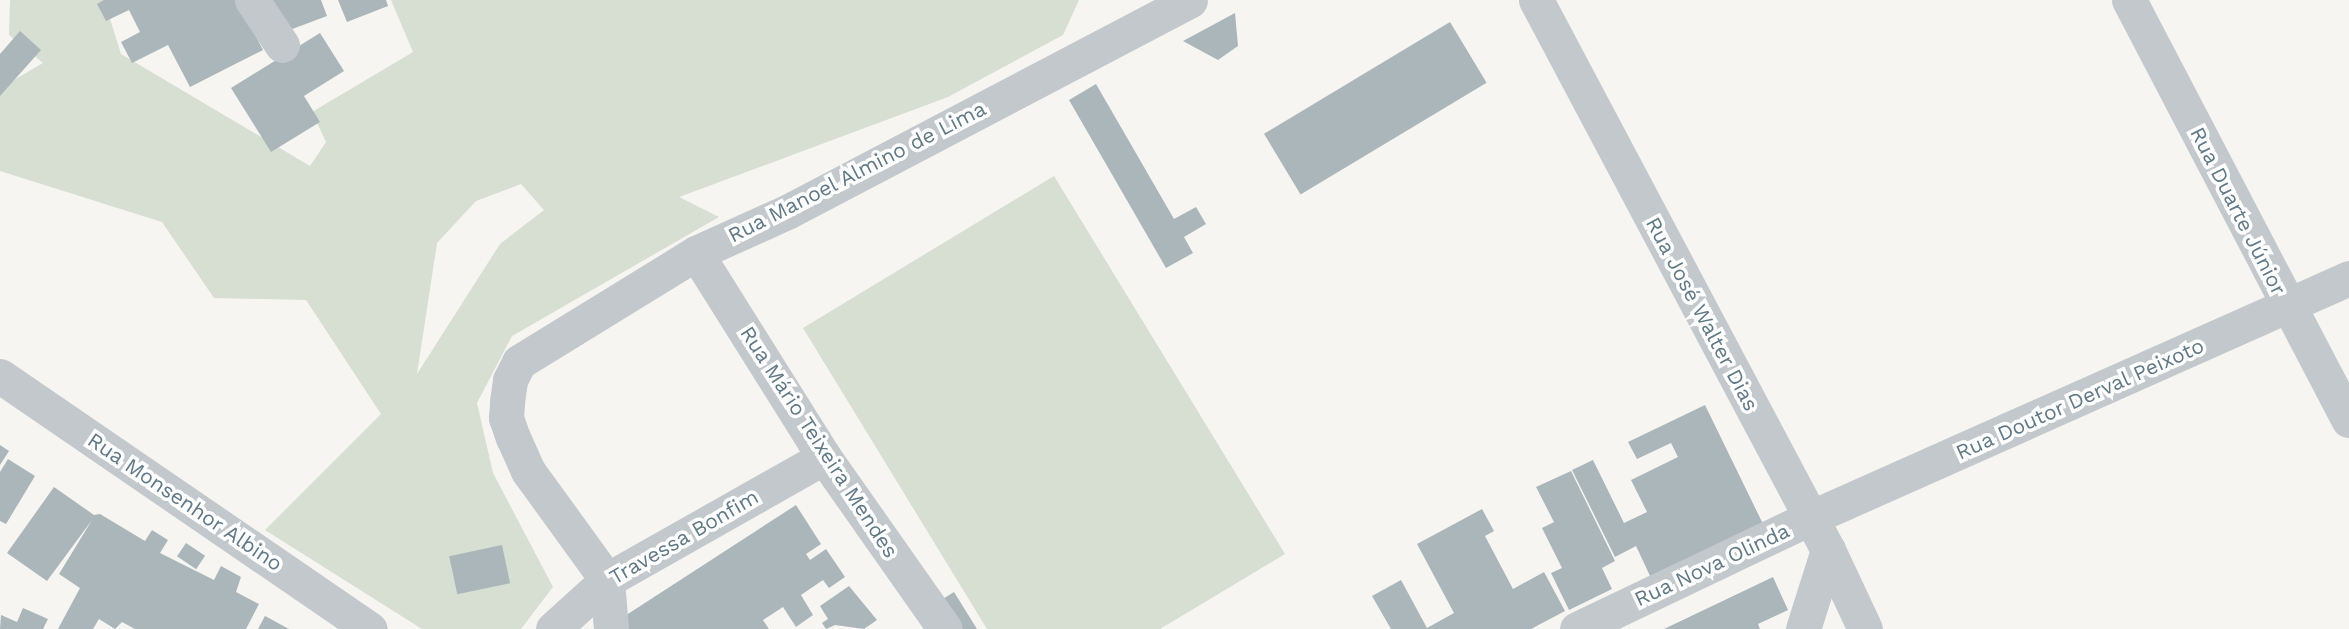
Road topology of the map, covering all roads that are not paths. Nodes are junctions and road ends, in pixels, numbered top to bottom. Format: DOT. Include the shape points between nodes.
graph roads {
  1 [pos="252,0"];
  2 [pos="1189,0"];
  3 [pos="1536,0"];
  4 [pos="2129,0"];
  5 [pos="282,45"];
  6 [pos="696,253"];
  7 [pos="2349,278"];
  8 [pos="2287,307"];
  9 [pos="0,376"];
  10 [pos="2349,420"];
  11 [pos="824,457"];
  12 [pos="1810,518"];
  13 [pos="1828,550"];
  14 [pos="607,580"];
  15 [pos="370,629"];
  16 [pos="553,629"];
  17 [pos="611,629"];
  18 [pos="945,629"];
  19 [pos="1577,629"];
  20 [pos="1803,629"];
  21 [pos="1865,629"];
  1 -- 5 [label="street"];
  2 -- 6 [label="street, Rua Manoel Almino de Lima" via="787,212"];
  3 -- 12 [label="street, Rua José Walter Dias"];
  4 -- 8 [label="street, Rua Duarte Júnior"];
  6 -- 11 [label="street, Rua Mário Teixeira Mendes"];
  6 -- 14 [label="street, Rua Manoel Almino de Lima" via="529,351 510,380 506,418 528,471"];
  7 -- 8 [label="street, Rua Doutor Derval Peixoto"];
  8 -- 10 [label="street, Rua Duarte Júnior"];
  8 -- 12 [label="street, Rua Doutor Derval Peixoto"];
  9 -- 15 [label="street, Rua Monsenhor Albino"];
  11 -- 14 [label="street, Travessa Bonfim"];
  11 -- 18 [label="street, Rua Mário Teixeira Mendes"];
  12 -- 13 [label="street, Rua José Walter Dias"];
  12 -- 19 [label="street, Rua Nova Olinda"];
  13 -- 20 [label="street"];
  13 -- 21 [label="street, Rua José Walter Dias"];
  14 -- 16 [label="street, Travessa Bonfim"];
  14 -- 17 [label="street"];
}
